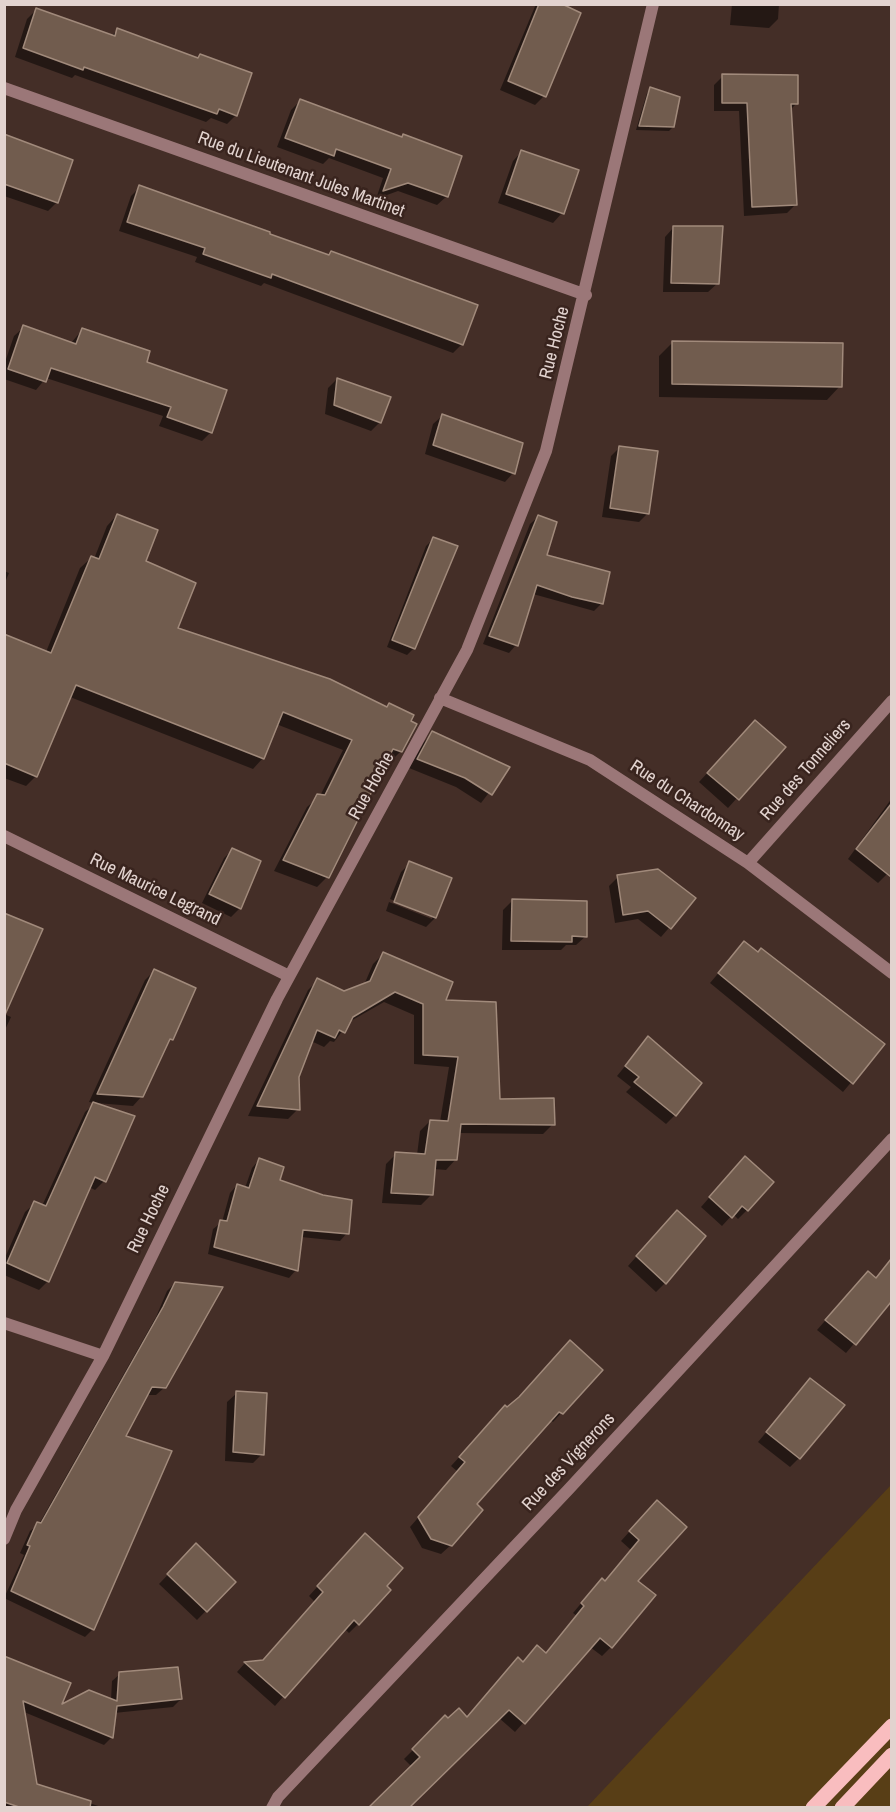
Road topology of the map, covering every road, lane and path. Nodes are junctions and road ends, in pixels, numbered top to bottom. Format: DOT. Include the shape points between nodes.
graph roads {
  1 [pos="654,4"];
  2 [pos="4,88"];
  3 [pos="586,295"];
  4 [pos="440,698"];
  5 [pos="891,701"];
  6 [pos="4,836"];
  7 [pos="748,862"];
  8 [pos="891,973"];
  9 [pos="289,976"];
  10 [pos="891,1139"];
  11 [pos="4,1323"];
  12 [pos="102,1356"];
  13 [pos="4,1539"];
  14 [pos="891,1726"];
  15 [pos="891,1755"];
  16 [pos="272,1808"];
  17 [pos="813,1808"];
  18 [pos="842,1808"];
  1 -- 3 [label="street, Rue Hoche"];
  2 -- 3 [label="street, Rue du Lieutenant Jules Martinet"];
  3 -- 4 [label="street, Rue Hoche" via="546,451 466,650"];
  4 -- 7 [label="street, Rue du Chardonnay" via="590,760"];
  4 -- 9 [label="street, Rue Hoche"];
  5 -- 7 [label="street, Rue des Tonneliers"];
  6 -- 9 [label="street, Rue Maurice Legrand"];
  7 -- 8 [label="street, Rue du Chardonnay"];
  9 -- 12 [label="street, Rue Hoche"];
  10 -- 16 [label="street, Rue des Vignerons" via="278,1797"];
  11 -- 12 [label="street"];
  12 -- 13 [label="street, Rue Hoche" via="16,1510"];
  14 -- 17 [label="main road"];
  15 -- 18 [label="main road"];
}
